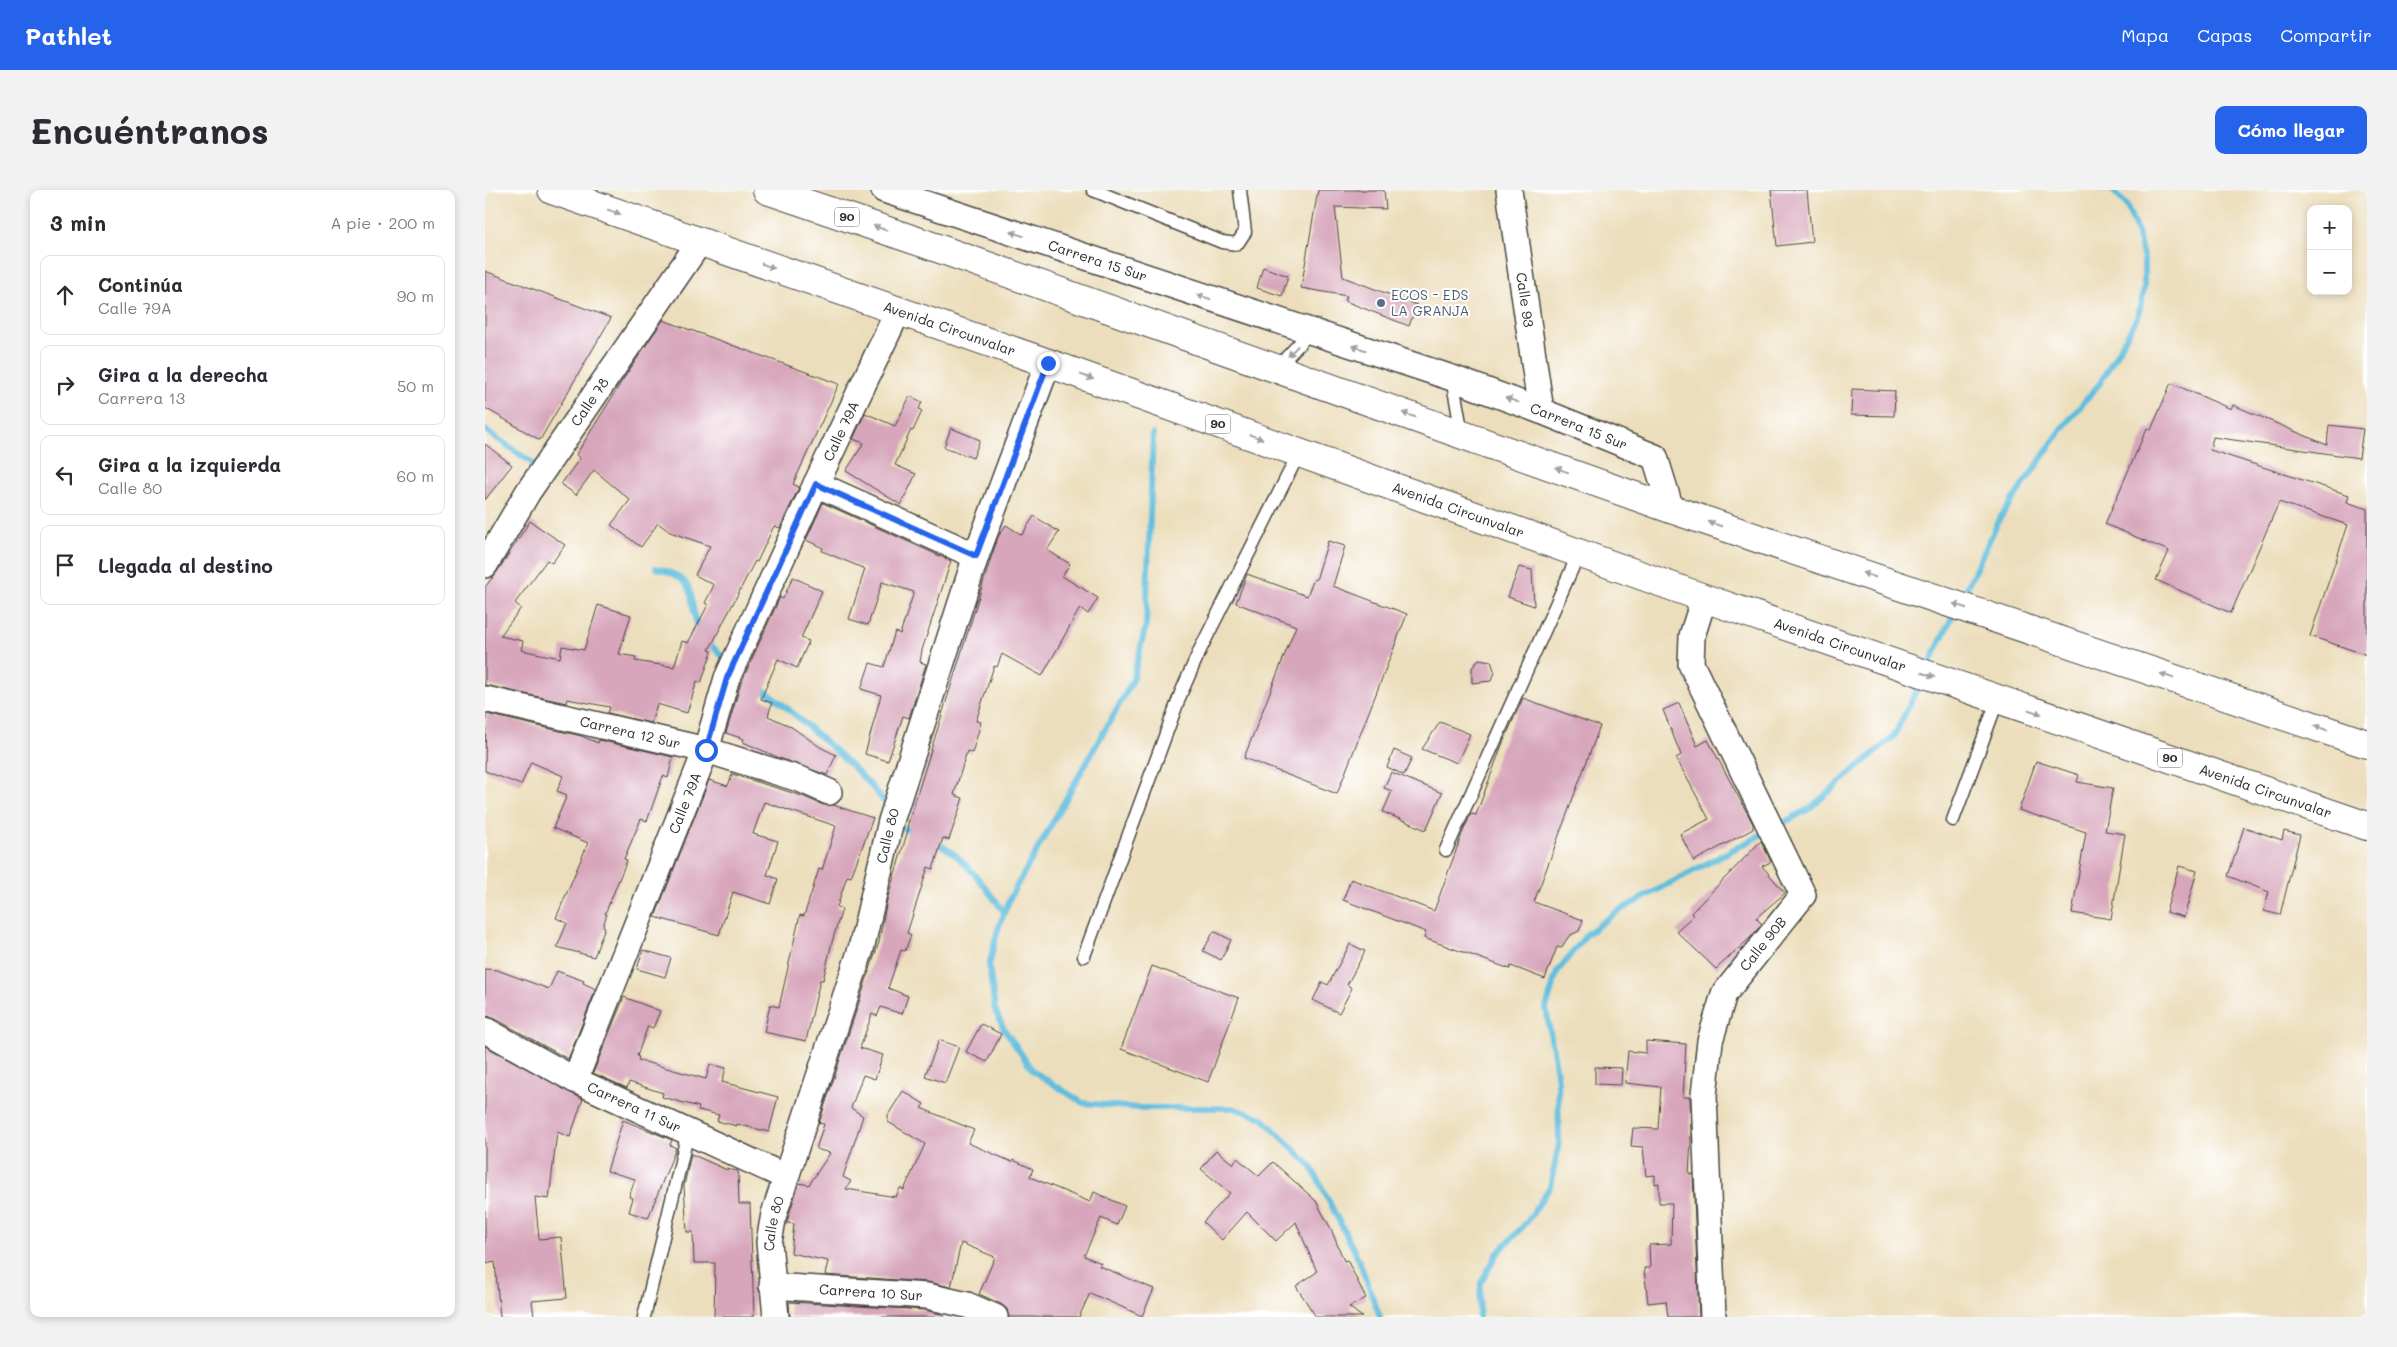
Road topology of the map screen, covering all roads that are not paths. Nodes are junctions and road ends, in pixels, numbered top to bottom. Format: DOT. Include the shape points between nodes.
graph roads {
  1 [pos="552,190"];
  2 [pos="767,190"];
  3 [pos="884,190"];
  4 [pos="1093,190"];
  5 [pos="1240,190"];
  6 [pos="1509,190"];
  7 [pos="699,243"];
  8 [pos="898,311"];
  9 [pos="1310,332"];
  10 [pos="1048,363"];
  11 [pos="1276,369"];
  12 [pos="1452,378"];
  13 [pos="1541,411"];
  14 [pos="1462,434"];
  15 [pos="1299,452"];
  16 [pos="816,484"];
  17 [pos="1671,509"];
  18 [pos="1579,553"];
  19 [pos="976,556"];
  20 [pos="485,565"];
  21 [pos="1704,598"];
  22 [pos="485,699"];
  23 [pos="1998,699"];
  24 [pos="2363,740"];
  25 [pos="706,750"];
  26 [pos="829,792"];
  27 [pos="1953,820"];
  28 [pos="2367,826"];
  29 [pos="1446,850"];
  30 [pos="1084,956"];
  31 [pos="485,1030"];
  32 [pos="575,1080"];
  33 [pos="688,1132"];
  34 [pos="787,1177"];
  35 [pos="772,1286"];
  36 [pos="645,1317"];
  37 [pos="776,1317"];
  38 [pos="995,1317"];
  39 [pos="1713,1317"];
  1 -- 7 [label="highway, Avenida Circunvalar / 90, one-way"];
  11 -- 2 [label="highway, 90, one-way"];
  9 -- 3 [label="street, Carrera 15 Sur, one-way"];
  4 -- 5 [label="lane" via="1222,242 1237,244 1245,232"];
  6 -- 13 [label="street, Calle 93"];
  7 -- 8 [label="highway, Avenida Circunvalar / 90, one-way"];
  7 -- 20 [label="street, Calle 78" via="528,492"];
  8 -- 10 [label="highway, Avenida Circunvalar / 90"];
  8 -- 16 [label="street, Calle 79A"];
  9 -- 11 [label="lane, one-way"];
  12 -- 9 [label="street, Carrera 15 Sur, one-way"];
  10 -- 15 [label="highway, Avenida Circunvalar / 90, one-way"];
  10 -- 19 [label="street, Calle 80"];
  14 -- 11 [label="highway, 90, one-way"];
  13 -- 12 [label="street, Carrera 15 Sur, one-way"];
  12 -- 14 [label="lane"];
  13 -- 17 [label="street, Carrera 15 Sur" via="1655,457"];
  17 -- 14 [label="highway, 90, one-way"];
  15 -- 18 [label="highway, Avenida Circunvalar / 90"];
  15 -- 30 [label="lane" via="1199,650"];
  16 -- 19 [label="street"];
  16 -- 25 [label="street, Calle 79A" via="732,668"];
  24 -- 17 [label="highway, 90, one-way"];
  18 -- 21 [label="highway, Avenida Circunvalar / 90"];
  18 -- 29 [label="lane"];
  19 -- 34 [label="street, Calle 80" via="893,813 861,949"];
  21 -- 23 [label="highway, Avenida Circunvalar / 90, one-way"];
  21 -- 39 [label="street, Calle 90B" via="1692,636 1691,664 1803,895 1723,994 1710,1041 1704,1095"];
  22 -- 25 [label="street, Carrera 12 Sur"];
  23 -- 27 [label="lane"];
  23 -- 28 [label="highway, Avenida Circunvalar / 90, one-way"];
  25 -- 26 [label="street, Carrera 12 Sur" via="802,780"];
  25 -- 32 [label="street, Calle 79A"];
  31 -- 32 [label="street, Carrera 11 Sur"];
  32 -- 33 [label="street, Carrera 11 Sur"];
  33 -- 34 [label="street, Carrera 11 Sur"];
  33 -- 36 [label="lane"];
  34 -- 35 [label="street, Calle 80" via="774,1214 769,1242"];
  35 -- 37 [label="street, Calle 80"];
  35 -- 38 [label="street, Carrera 10 Sur" via="927,1296 967,1305"];
}
